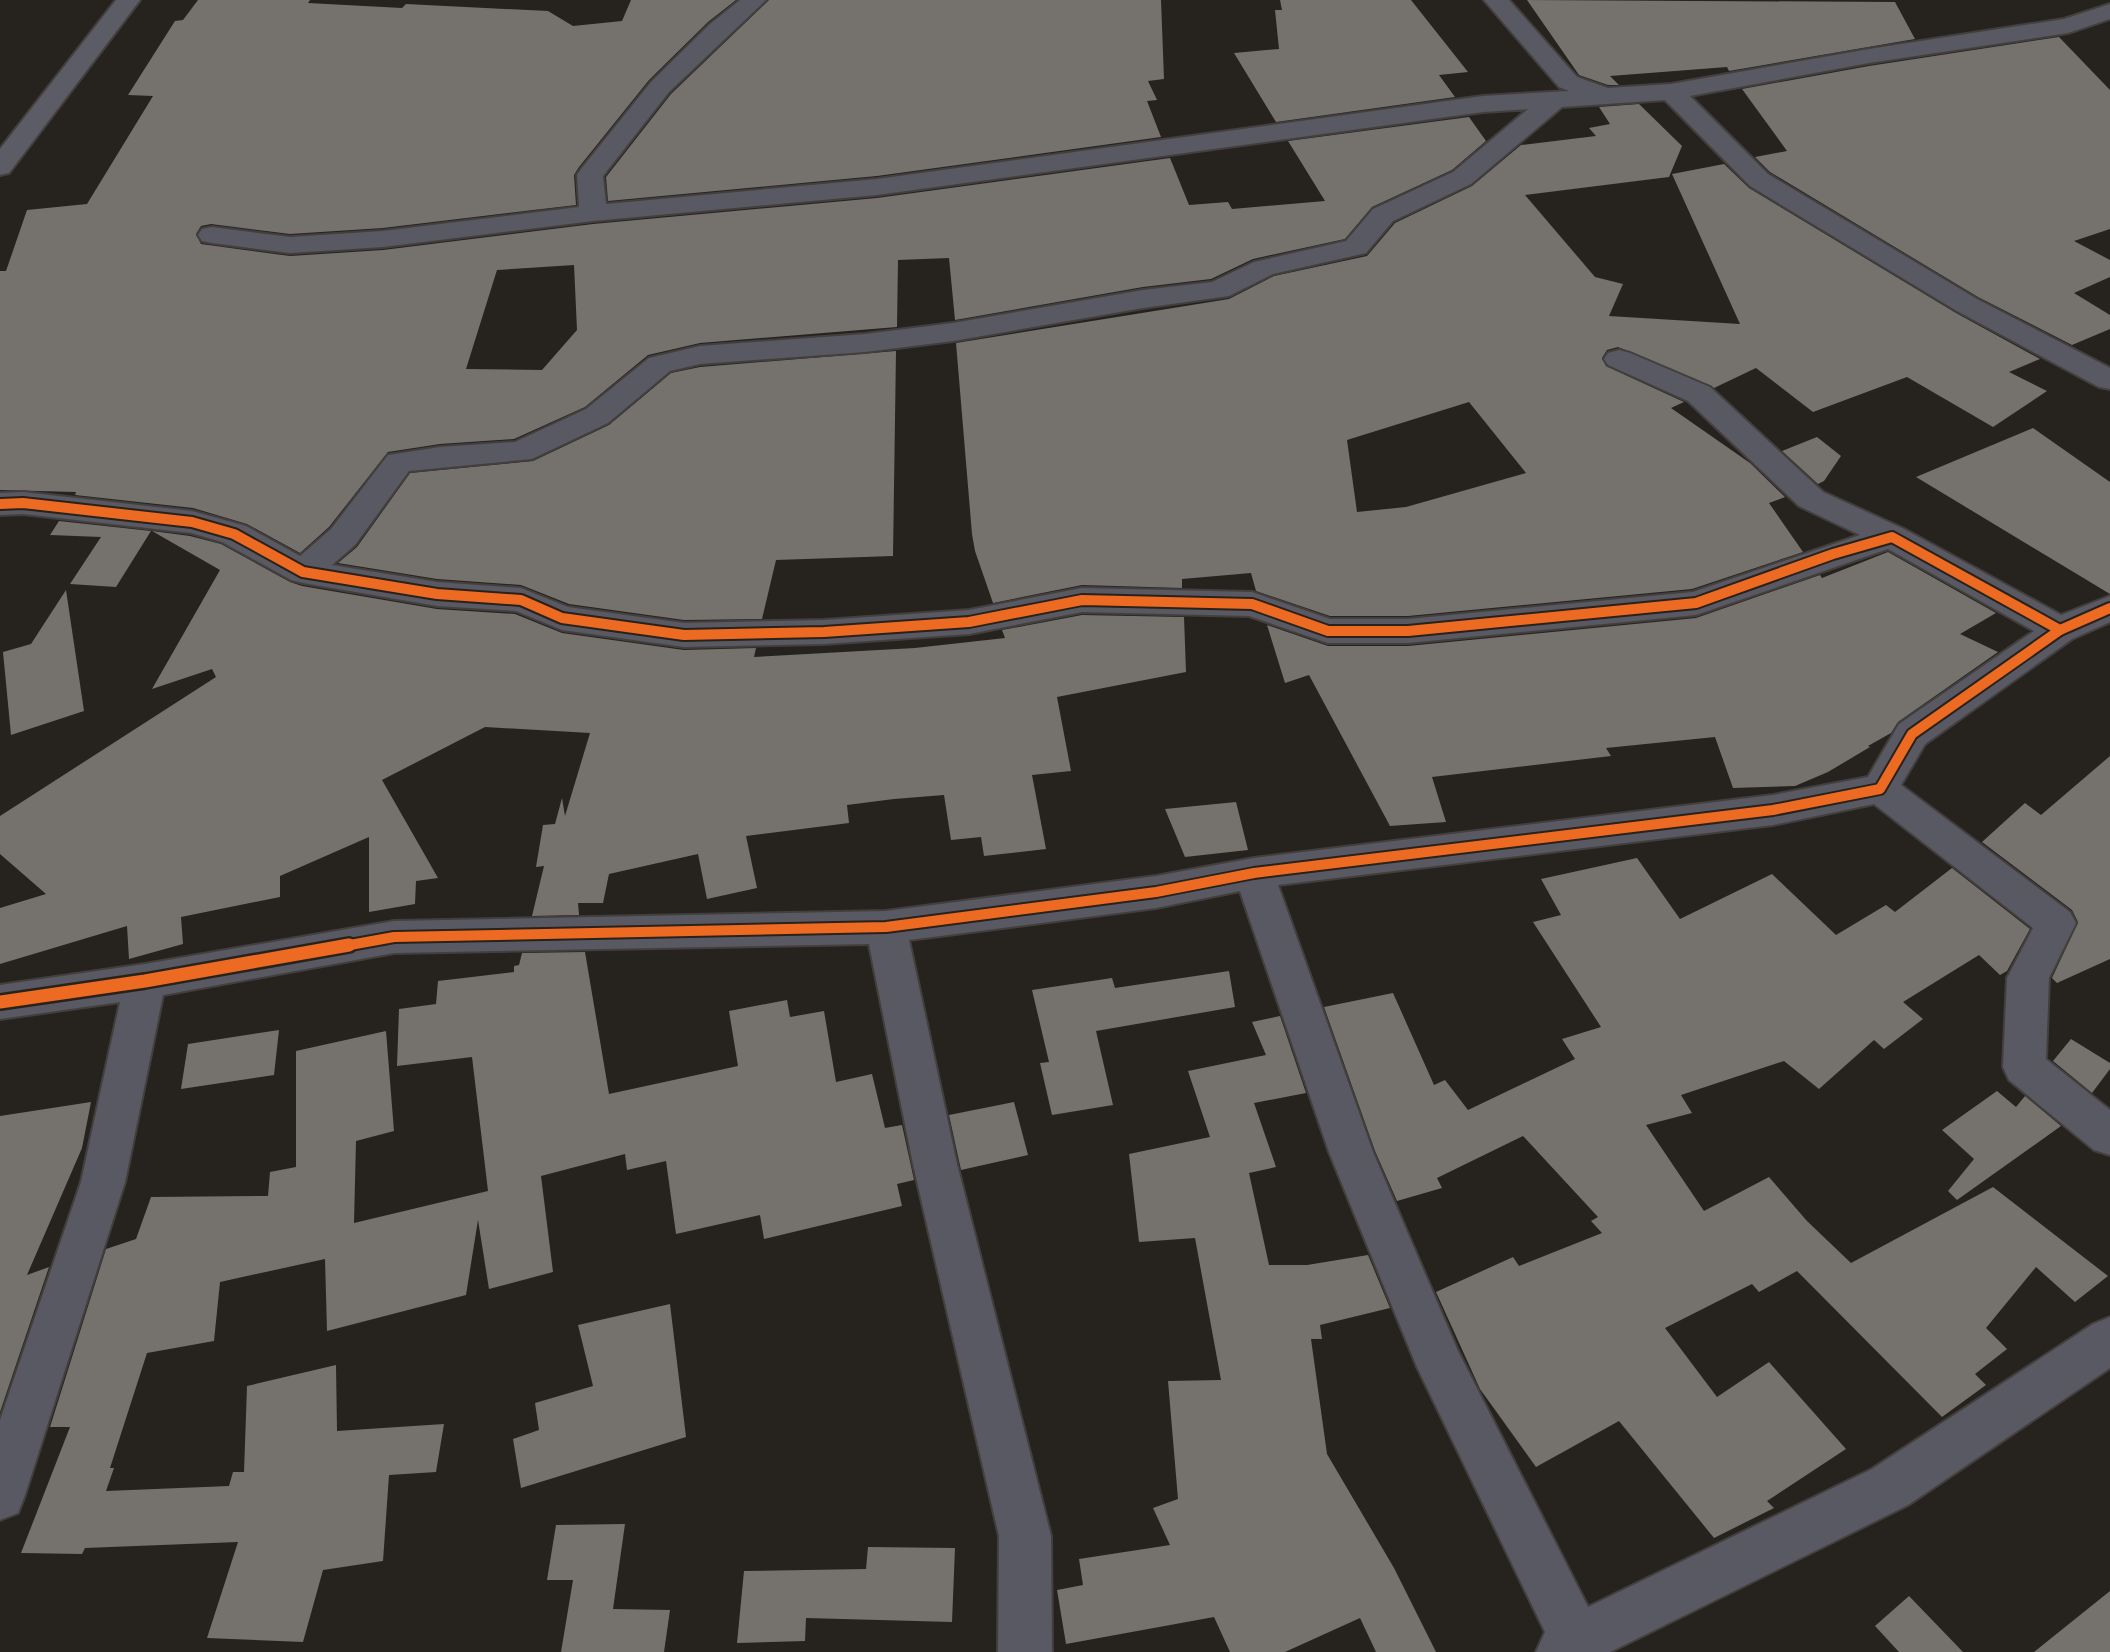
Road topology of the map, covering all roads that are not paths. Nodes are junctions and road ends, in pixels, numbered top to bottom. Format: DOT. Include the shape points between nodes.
graph roads {
  1 [pos="128,0"];
  2 [pos="754,0"];
  3 [pos="1496,0"];
  4 [pos="2110,11"];
  5 [pos="1671,92"];
  6 [pos="1606,96"];
  7 [pos="1554,100"];
  8 [pos="0,167"];
  9 [pos="593,213"];
  10 [pos="212,235"];
  11 [pos="1619,359"];
  12 [pos="2110,380"];
  13 [pos="0,504"];
  14 [pos="1892,537"];
  15 [pos="303,572"];
  16 [pos="2110,608"];
  17 [pos="2060,630"];
  18 [pos="1880,789"];
  19 [pos="1254,873"];
  20 [pos="886,927"];
  21 [pos="145,981"];
  22 [pos="0,1003"];
  23 [pos="2110,1136"];
  24 [pos="2110,1340"];
  25 [pos="14,1411"];
  26 [pos="0,1495"];
  27 [pos="1570,1646"];
  28 [pos="1025,1652"];
  1 -- 8 [label="main road"];
  2 -- 9 [label="street" via="660,87 590,175"];
  3 -- 6 [label="street" via="1568,82"];
  4 -- 5 [label="street" via="2068,26"];
  5 -- 6 [label="street"];
  5 -- 12 [label="street" via="1759,180 1967,305"];
  6 -- 7 [label="street"];
  7 -- 9 [label="street" via="1483,104 877,187"];
  7 -- 15 [label="street" via="1462,178 1383,215 1356,247 1264,268 1219,290 865,344 700,355 660,364 597,416 520,452 399,463 343,537"];
  9 -- 10 [label="street" via="383,239 290,245"];
  11 -- 14 [label="street" via="1699,394 1811,499"];
  13 -- 15 [label="street" via="192,522 234,534"];
  14 -- 15 [label="street" via="1696,603 1408,631 1328,631 1252,604 1082,600 969,622 684,635 562,618 522,600 437,594"];
  14 -- 17 [label="street"];
  16 -- 17 [label="street"];
  17 -- 18 [label="street" via="1912,734"];
  18 -- 19 [label="street" via="1773,810"];
  18 -- 23 [label="street" via="2056,923 2028,978 2024,1067"];
  19 -- 20 [label="street" via="1156,892"];
  19 -- 27 [label="street" via="1351,1152 1436,1354"];
  20 -- 21 [label="street" via="394,937"];
  20 -- 28 [label="street" via="935,1164 1025,1536"];
  21 -- 22 [label="street"];
  21 -- 25 [label="street" via="103,1182"];
  24 -- 27 [label="street" via="1890,1488"];
  25 -- 26 [label="street"];
}
